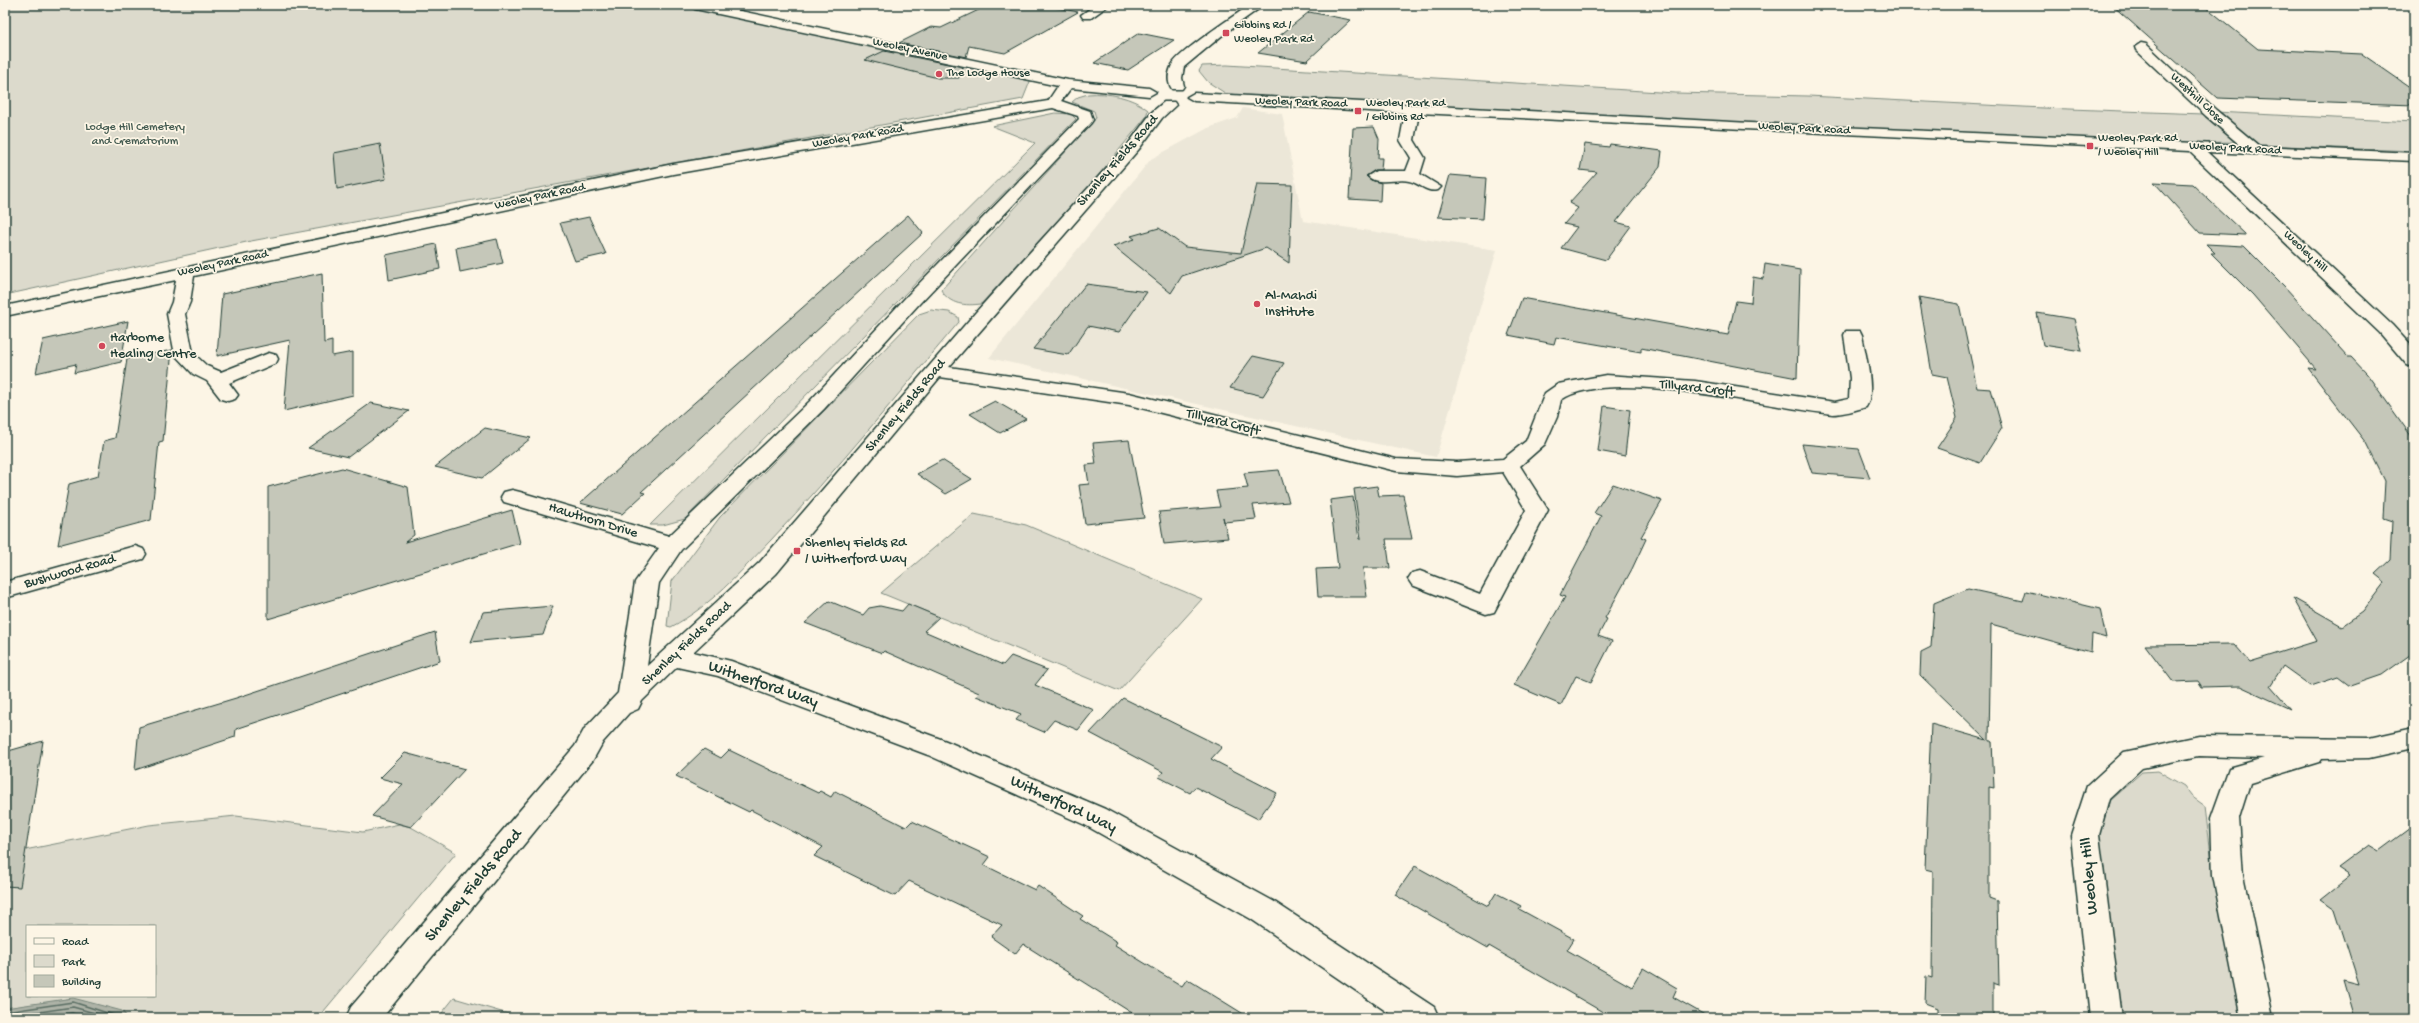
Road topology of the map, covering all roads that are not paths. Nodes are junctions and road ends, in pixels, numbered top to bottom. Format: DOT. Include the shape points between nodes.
graph roads {
  1 [pos="695,5"];
  2 [pos="1100,5"];
  3 [pos="1258,5"];
  4 [pos="1087,15"];
  5 [pos="2141,47"];
  6 [pos="1068,84"];
  7 [pos="1177,86"];
  8 [pos="1149,92"];
  9 [pos="1194,97"];
  10 [pos="1053,104"];
  11 [pos="1169,104"];
  12 [pos="1413,109"];
  13 [pos="2193,147"];
  14 [pos="2255,150"];
  15 [pos="2414,157"];
  16 [pos="1376,176"];
  17 [pos="1412,176"];
  18 [pos="1433,187"];
  19 [pos="186,272"];
  20 [pos="5,311"];
  21 [pos="1853,335"];
  22 [pos="269,358"];
  23 [pos="2414,361"];
  24 [pos="937,371"];
  25 [pos="1509,465"];
  26 [pos="512,497"];
  27 [pos="673,545"];
  28 [pos="135,554"];
  29 [pos="1420,579"];
  30 [pos="5,590"];
  31 [pos="672,657"];
  32 [pos="631,696"];
  33 [pos="2414,738"];
  34 [pos="2333,749"];
  35 [pos="362,1018"];
  36 [pos="1423,1018"];
  37 [pos="2106,1018"];
  38 [pos="2257,1018"];
  1 -- 6 [label="street, Weoley Avenue"];
  2 -- 4 [label="street"];
  3 -- 7 [label="street" via="1178,66 1175,78"];
  5 -- 14 [label="street, Westhill Close" via="2211,113"];
  6 -- 8 [label="street, Weoley Avenue"];
  6 -- 10 [label="street"];
  7 -- 8 [label="street" via="1163,86"];
  7 -- 9 [label="street" via="1193,91"];
  8 -- 11 [label="street" via="1148,98 1151,100"];
  9 -- 11 [label="street" via="1182,103"];
  9 -- 12 [label="street, Weoley Park Road"];
  10 -- 19 [label="street, Weoley Park Road" via="673,169"];
  10 -- 27 [label="street, Shenley Fields Road" via="1085,114 1086,120 913,300 817,405"];
  11 -- 24 [label="street, Shenley Fields Road" via="982,316"];
  12 -- 13 [label="street, Weoley Park Road"];
  12 -- 17 [label="street" via="1407,140 1418,158"];
  13 -- 14 [label="street, Weoley Park Road"];
  13 -- 23 [label="street, Weoley Hill" via="2386,329"];
  14 -- 15 [label="street, Weoley Park Road"];
  16 -- 17 [label="street"];
  17 -- 18 [label="street"];
  19 -- 20 [label="street, Weoley Park Road"];
  19 -- 22 [label="street" via="181,302 176,314 184,356 200,370 215,377 223,388"];
  21 -- 25 [label="street, Tillyard Croft" via="1860,378 1859,403 1836,408 1695,387 1606,380 1572,386 1552,397 1547,417 1535,444"];
  24 -- 25 [label="street, Tillyard Croft" via="1129,399 1396,465 1457,469"];
  24 -- 31 [label="street, Shenley Fields Road" via="768,568"];
  25 -- 29 [label="street" via="1538,510 1486,606"];
  26 -- 27 [label="street, Hawthorn Drive"];
  27 -- 32 [label="street, Shenley Fields Road" via="647,582"];
  28 -- 30 [label="street, Bushwood Road"];
  31 -- 32 [label="street, Shenley Fields Road"];
  31 -- 36 [label="street, Witherford Way" via="722,668 937,748 1095,817 1262,910"];
  32 -- 35 [label="street, Shenley Fields Road" via="625,712 601,741 584,753"];
  33 -- 34 [label="street, Weoley Hill" via="2369,748"];
  34 -- 37 [label="street, Weoley Hill" via="2199,746 2134,759 2097,794 2084,835"];
  34 -- 38 [label="street, Weoley Hill" via="2239,776 2226,818 2228,876"];
}
